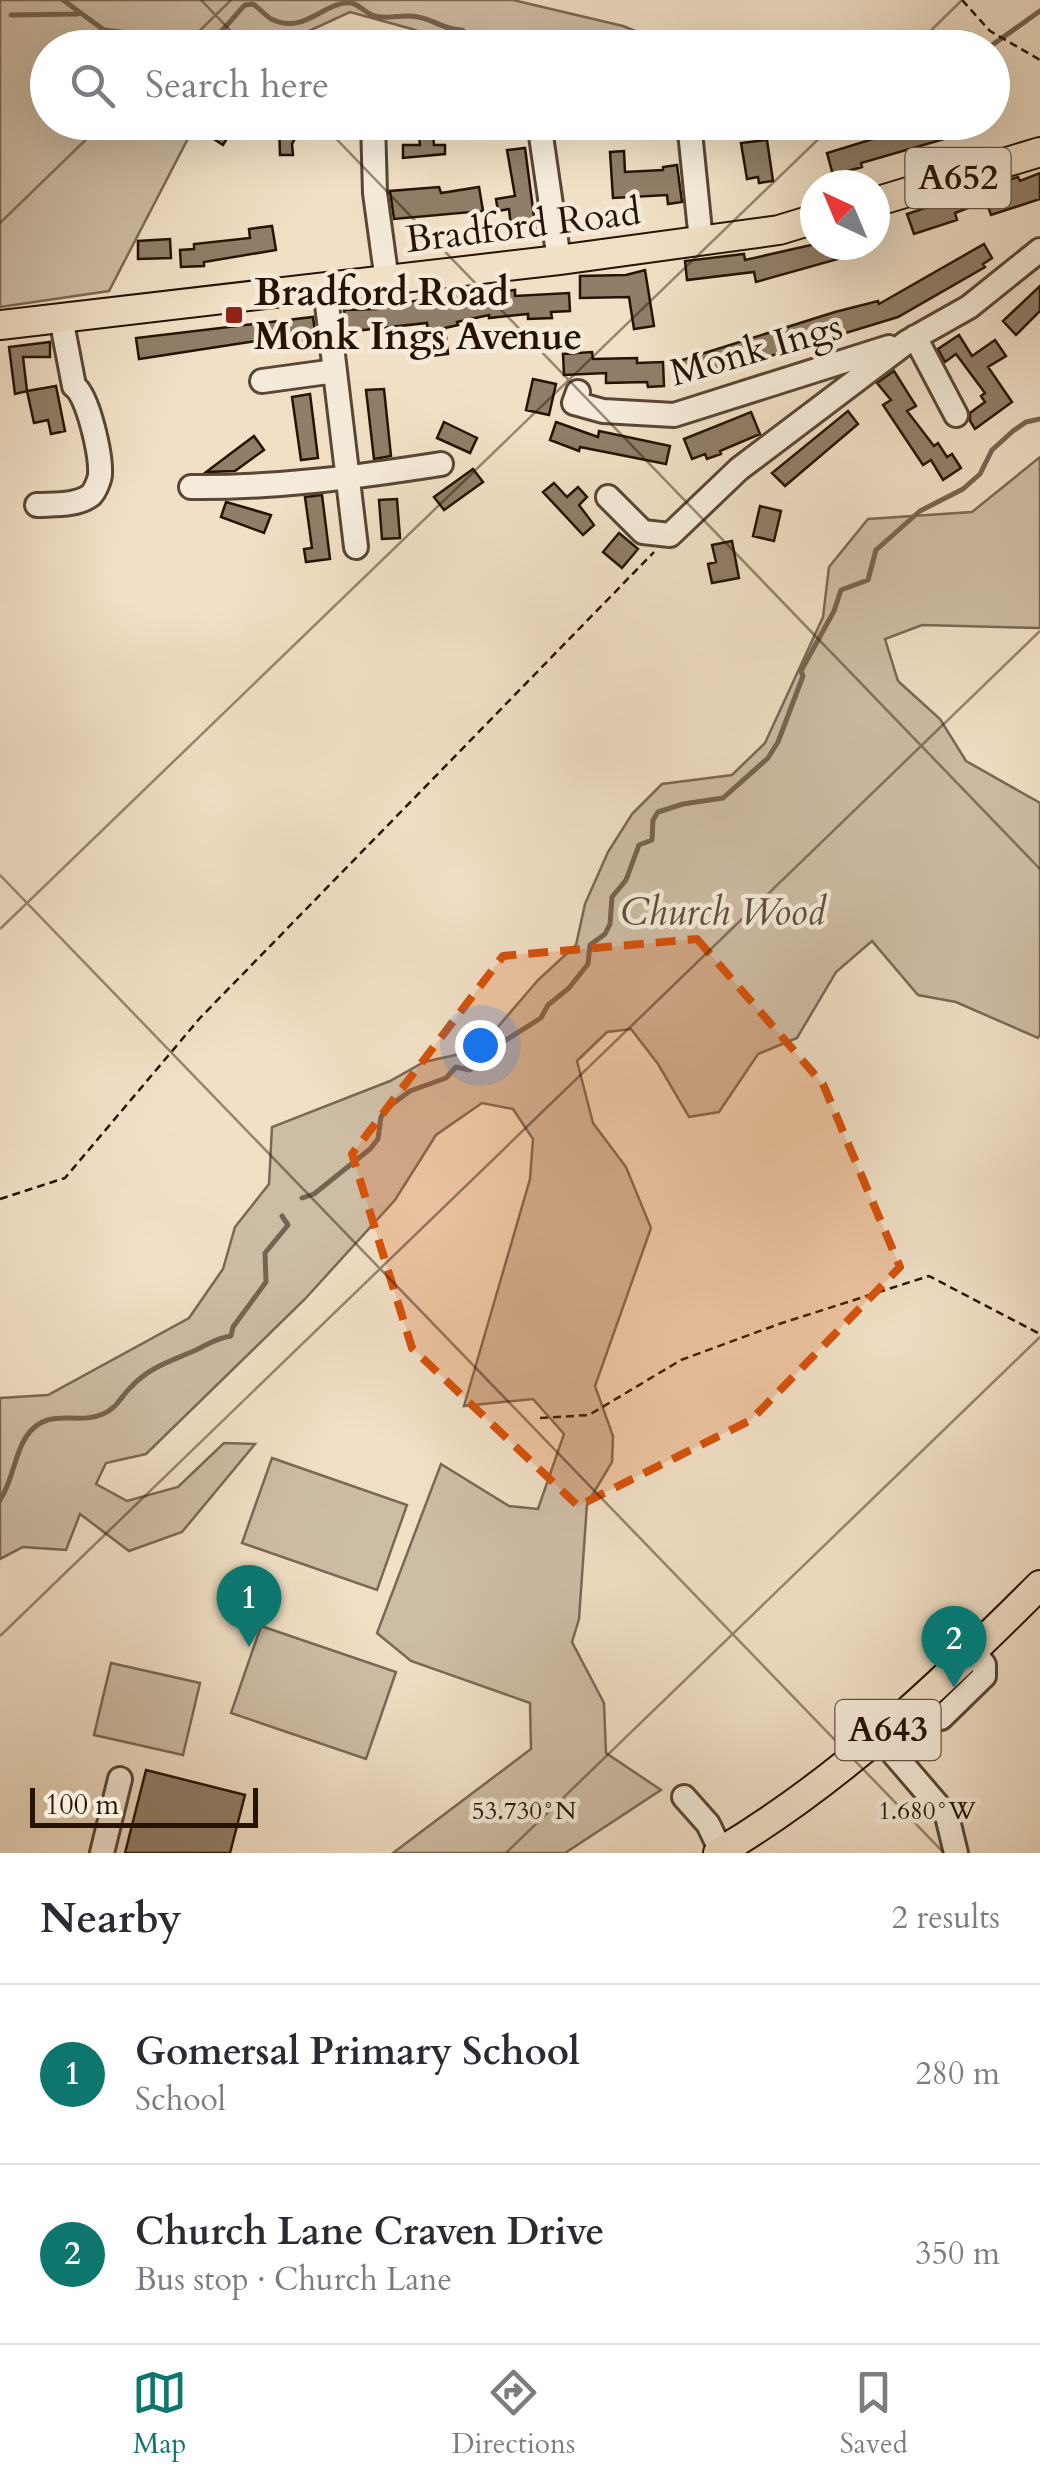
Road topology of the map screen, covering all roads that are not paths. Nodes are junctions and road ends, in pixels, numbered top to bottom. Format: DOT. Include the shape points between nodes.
graph roads {
  1 [pos="375,140"];
  2 [pos="542,140"];
  3 [pos="691,140"];
  4 [pos="1040,152"];
  5 [pos="890,197"];
  6 [pos="800,224"];
  7 [pos="701,240"];
  8 [pos="1040,250"];
  9 [pos="559,260"];
  10 [pos="387,280"];
  11 [pos="326,288"];
  12 [pos="60,318"];
  13 [pos="0,325"];
  14 [pos="911,339"];
  15 [pos="335,371"];
  16 [pos="262,381"];
  17 [pos="574,404"];
  18 [pos="956,415"];
  19 [pos="441,464"];
  20 [pos="348,478"];
  21 [pos="191,488"];
  22 [pos="608,496"];
  23 [pos="37,505"];
  24 [pos="356,547"];
  25 [pos="1040,1586"];
  26 [pos="931,1709"];
  27 [pos="923,1735"];
  28 [pos="880,1738"];
  29 [pos="120,1780"];
  30 [pos="684,1797"];
  31 [pos="720,1852"];
  32 [pos="102,1853"];
  33 [pos="956,1853"];
  1 -- 10 [label="street"];
  2 -- 9 [label="street"];
  3 -- 7 [label="street"];
  4 -- 5 [label="main road, A652"];
  6 -- 7 [label="main road, Bradford Road"];
  7 -- 9 [label="main road, Bradford Road"];
  8 -- 14 [label="street, Monk Ings" via="969,307"];
  9 -- 10 [label="main road, Bradford Road"];
  10 -- 11 [label="main road, Bradford Road"];
  11 -- 12 [label="main road, Bradford Road"];
  11 -- 15 [label="street"];
  12 -- 13 [label="main road, Bradford Road"];
  12 -- 23 [label="street" via="74,386 88,405 101,476 92,494"];
  14 -- 17 [label="street, Monk Ings" via="674,414"];
  14 -- 18 [label="street"];
  14 -- 22 [label="street, Monk Ings" via="739,468 670,535 644,532"];
  15 -- 16 [label="street"];
  15 -- 20 [label="street"];
  19 -- 20 [label="street"];
  20 -- 21 [label="street"];
  20 -- 24 [label="street"];
  25 -- 26 [label="main road, A643" via="974,1651"];
  26 -- 27 [label="street"];
  26 -- 28 [label="main road, A643"];
  28 -- 31 [label="main road, A643"];
  28 -- 33 [label="street" via="947,1816"];
  29 -- 32 [label="street"];
  30 -- 31 [label="street" via="708,1824"];
}
